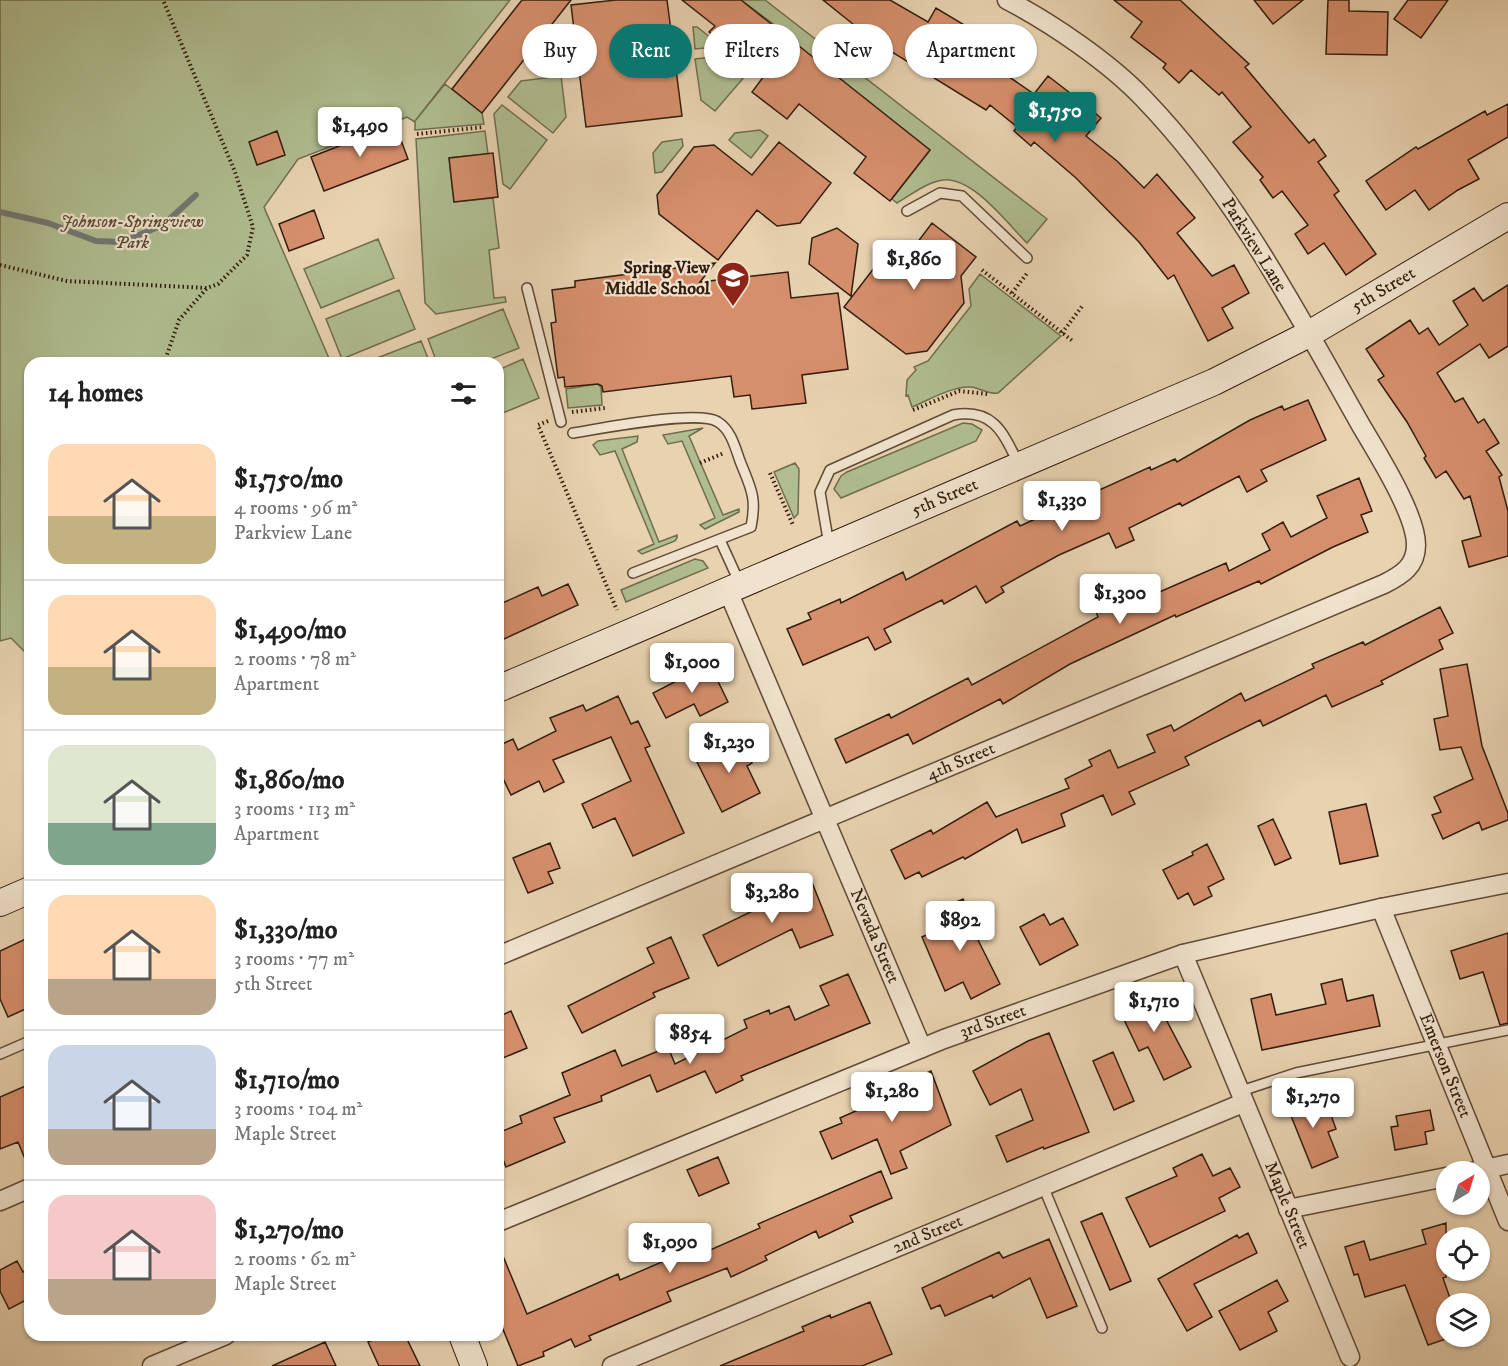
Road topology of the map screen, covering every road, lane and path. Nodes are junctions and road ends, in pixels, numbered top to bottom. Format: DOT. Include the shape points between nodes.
graph roads {
  1 [pos="163,0"];
  2 [pos="1007,0"];
  3 [pos="484,127"];
  4 [pos="417,134"];
  5 [pos="907,211"];
  6 [pos="1508,216"];
  7 [pos="1030,261"];
  8 [pos="0,265"];
  9 [pos="982,270"];
  10 [pos="207,288"];
  11 [pos="527,288"];
  12 [pos="1012,293"];
  13 [pos="1083,305"];
  14 [pos="1062,333"];
  15 [pos="1309,333"];
  16 [pos="1074,342"];
  17 [pos="166,357"];
  18 [pos="988,394"];
  19 [pos="605,408"];
  20 [pos="913,410"];
  21 [pos="560,420"];
  22 [pos="573,433"];
  23 [pos="735,448"];
  24 [pos="700,463"];
  25 [pos="1020,466"];
  26 [pos="770,473"];
  27 [pos="793,525"];
  28 [pos="720,540"];
  29 [pos="829,548"];
  30 [pos="1414,556"];
  31 [pos="633,573"];
  32 [pos="734,588"];
  33 [pos="617,610"];
  34 [pos="504,686"];
  35 [pos="825,819"];
  36 [pos="1508,883"];
  37 [pos="24,893"];
  38 [pos="0,903"];
  39 [pos="1381,908"];
  40 [pos="504,953"];
  41 [pos="1183,954"];
  42 [pos="1508,1030"];
  43 [pos="1435,1043"];
  44 [pos="24,1044"];
  45 [pos="922,1048"];
  46 [pos="0,1054"];
  47 [pos="1240,1097"];
  48 [pos="1476,1161"];
  49 [pos="1508,1164"];
  50 [pos="1490,1168"];
  51 [pos="1436,1179"];
  52 [pos="1043,1186"];
  53 [pos="1490,1189"];
  54 [pos="24,1191"];
  55 [pos="0,1201"];
  56 [pos="1287,1209"];
  57 [pos="504,1220"];
  58 [pos="1508,1221"];
  59 [pos="1102,1328"];
  60 [pos="211,1341"];
  61 [pos="464,1341"];
  62 [pos="1350,1357"];
  63 [pos="152,1366"];
  64 [pos="474,1366"];
  65 [pos="612,1366"];
  1 -- 10 [label="path" via="235,172 253,227 247,255 218,284"];
  2 -- 15 [label="street, Parkview Lane" via="1049,25 1114,73 1165,121 1238,216"];
  3 -- 4 [label="path"];
  5 -- 7 [label="lane" via="940,193 962,196"];
  6 -- 15 [label="street, 5th Street"];
  7 -- 12 [label="path"];
  8 -- 10 [label="path" via="67,281"];
  9 -- 12 [label="path"];
  10 -- 17 [label="path" via="179,320"];
  11 -- 21 [label="lane"];
  12 -- 14 [label="path"];
  13 -- 14 [label="path"];
  14 -- 16 [label="path"];
  15 -- 25 [label="street, 5th Street" via="1214,382"];
  15 -- 30 [label="street, Parkview Lane" via="1408,515 1416,537"];
  18 -- 20 [label="path" via="959,391"];
  19 -- 21 [label="path" via="574,412"];
  21 -- 33 [label="path" via="538,425"];
  22 -- 23 [label="lane" via="704,417 722,424"];
  23 -- 24 [label="path"];
  23 -- 28 [label="lane" via="756,502 751,527"];
  25 -- 29 [label="street, 5th Street"];
  25 -- 29 [label="lane" via="1002,429 982,416 953,416 830,470 820,492"];
  26 -- 27 [label="path"];
  28 -- 31 [label="lane"];
  28 -- 32 [label="lane"];
  29 -- 32 [label="street, 5th Street"];
  30 -- 35 [label="street, 4th Street" via="1403,575 1384,584"];
  32 -- 34 [label="street, 5th Street"];
  32 -- 35 [label="street, Nevada Street"];
  35 -- 40 [label="street, 4th Street"];
  35 -- 45 [label="street, Nevada Street"];
  36 -- 39 [label="street, 3rd Street"];
  37 -- 38 [label="street"];
  39 -- 41 [label="street, 3rd Street"];
  39 -- 43 [label="street, Emerson Street"];
  41 -- 45 [label="street, 3rd Street"];
  41 -- 47 [label="street, Maple Street"];
  42 -- 43 [label="lane"];
  43 -- 47 [label="lane" via="1296,1073"];
  43 -- 48 [label="street, Emerson Street"];
  44 -- 46 [label="lane"];
  45 -- 57 [label="street, 3rd Street"];
  47 -- 52 [label="street, 2nd Street"];
  47 -- 56 [label="street, Maple Street"];
  49 -- 50 [label="street"];
  51 -- 56 [label="street"];
  52 -- 59 [label="lane"];
  52 -- 65 [label="street, 2nd Street"];
  53 -- 58 [label="street, Emerson Street"];
  54 -- 55 [label="street"];
  56 -- 62 [label="street, Maple Street"];
  60 -- 63 [label="street"];
  61 -- 64 [label="street"];
}
